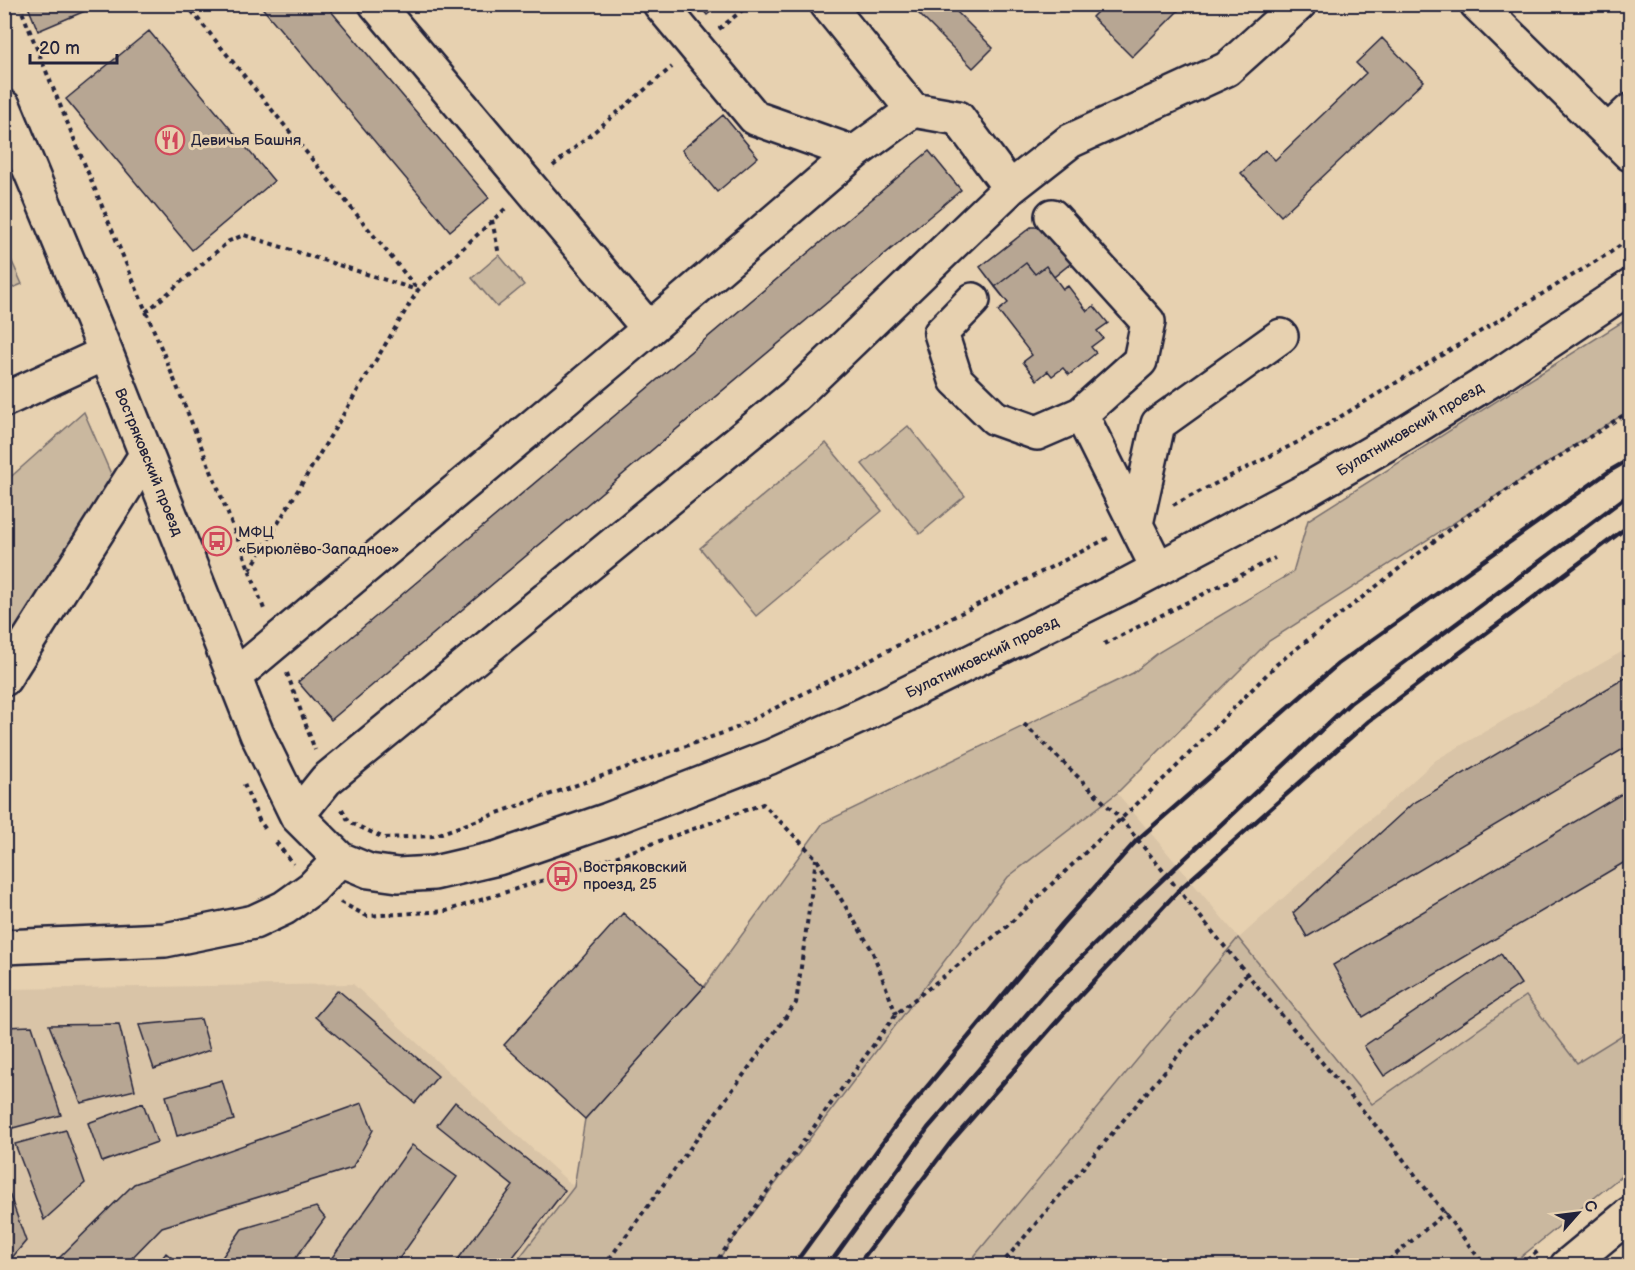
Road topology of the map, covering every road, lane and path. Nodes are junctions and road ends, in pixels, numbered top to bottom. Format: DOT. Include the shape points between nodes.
graph roads {
  1 [pos="186,4"];
  2 [pos="376,4"];
  3 [pos="660,4"];
  4 [pos="750,4"];
  5 [pos="827,4"];
  6 [pos="1299,4"];
  7 [pos="1477,4"];
  8 [pos="696,47"];
  9 [pos="4,107"];
  10 [pos="913,110"];
  11 [pos="1623,132"];
  12 [pos="854,153"];
  13 [pos="529,186"];
  14 [pos="1010,188"];
  15 [pos="1052,216"];
  16 [pos="492,220"];
  17 [pos="499,255"];
  18 [pos="1630,286"];
  19 [pos="418,290"];
  20 [pos="973,300"];
  21 [pos="146,312"];
  22 [pos="649,329"];
  23 [pos="1281,336"];
  24 [pos="106,353"];
  25 [pos="4,377"];
  26 [pos="42,382"];
  27 [pos="4,400"];
  28 [pos="1630,411"];
  29 [pos="1082,414"];
  30 [pos="146,455"];
  31 [pos="1136,524"];
  32 [pos="1275,558"];
  33 [pos="1158,569"];
  34 [pos="250,571"];
  35 [pos="1104,644"];
  36 [pos="234,677"];
  37 [pos="4,679"];
  38 [pos="1024,724"];
  39 [pos="297,816"];
  40 [pos="1120,818"];
  41 [pos="816,858"];
  42 [pos="340,859"];
  43 [pos="312,888"];
  44 [pos="4,947"];
  45 [pos="1247,974"];
  46 [pos="896,1014"];
  47 [pos="1446,1212"];
  48 [pos="1630,1214"];
  49 [pos="1630,1262"];
  50 [pos="1569,1265"];
  51 [pos="604,1266"];
  52 [pos="713,1266"];
  53 [pos="1000,1266"];
  54 [pos="1382,1266"];
  55 [pos="1485,1266"];
  56 [pos="1626,1266"];
  1 -- 19 [label="path"];
  2 -- 13 [label="street"];
  3 -- 8 [label="street"];
  4 -- 8 [label="path"];
  5 -- 10 [label="street"];
  6 -- 14 [label="street" via="1227,69 1070,141"];
  7 -- 11 [label="street"];
  8 -- 12 [label="street" via="755,118"];
  8 -- 13 [label="path"];
  9 -- 24 [label="street, Востряковский проезд"];
  10 -- 12 [label="street"];
  10 -- 14 [label="street" via="958,118"];
  12 -- 22 [label="street"];
  13 -- 16 [label="path"];
  13 -- 22 [label="street"];
  14 -- 39 [label="street" via="794,396 326,780"];
  15 -- 29 [label="street" via="1148,322 1140,360"];
  16 -- 17 [label="path"];
  16 -- 19 [label="path"];
  18 -- 33 [label="street, Булатниковский проезд" via="1409,431"];
  19 -- 21 [label="path" via="238,235"];
  19 -- 34 [label="path"];
  20 -- 29 [label="street" via="941,333 956,380 995,418 1036,432"];
  22 -- 36 [label="street"];
  23 -- 31 [label="street" via="1158,424"];
  24 -- 26 [label="street"];
  24 -- 30 [label="street, Востряковский проезд"];
  25 -- 26 [label="street"];
  26 -- 27 [label="street"];
  28 -- 40 [label="path" via="1465,517 1277,664"];
  29 -- 31 [label="street"];
  30 -- 36 [label="street, Востряковский проезд"];
  30 -- 37 [label="street"];
  31 -- 33 [label="street"];
  32 -- 35 [label="path"];
  33 -- 42 [label="street, Булатниковский проезд" via="975,661 780,752 608,820 498,858 424,875 369,872"];
  36 -- 39 [label="street, Востряковский проезд"];
  38 -- 40 [label="path"];
  39 -- 42 [label="street, Булатниковский проезд"];
  40 -- 45 [label="path"];
  40 -- 46 [label="path" via="1005,928"];
  41 -- 43 [label="path" via="763,804 446,912 367,916"];
  41 -- 46 [label="path" via="872,950"];
  41 -- 51 [label="path" via="796,1003"];
  42 -- 43 [label="street"];
  43 -- 44 [label="street" via="284,908 254,922 165,940"];
  45 -- 47 [label="path"];
  45 -- 53 [label="path"];
  46 -- 52 [label="path"];
  47 -- 54 [label="path"];
  47 -- 55 [label="path"];
  48 -- 50 [label="street"];
  49 -- 56 [label="path"];
}
